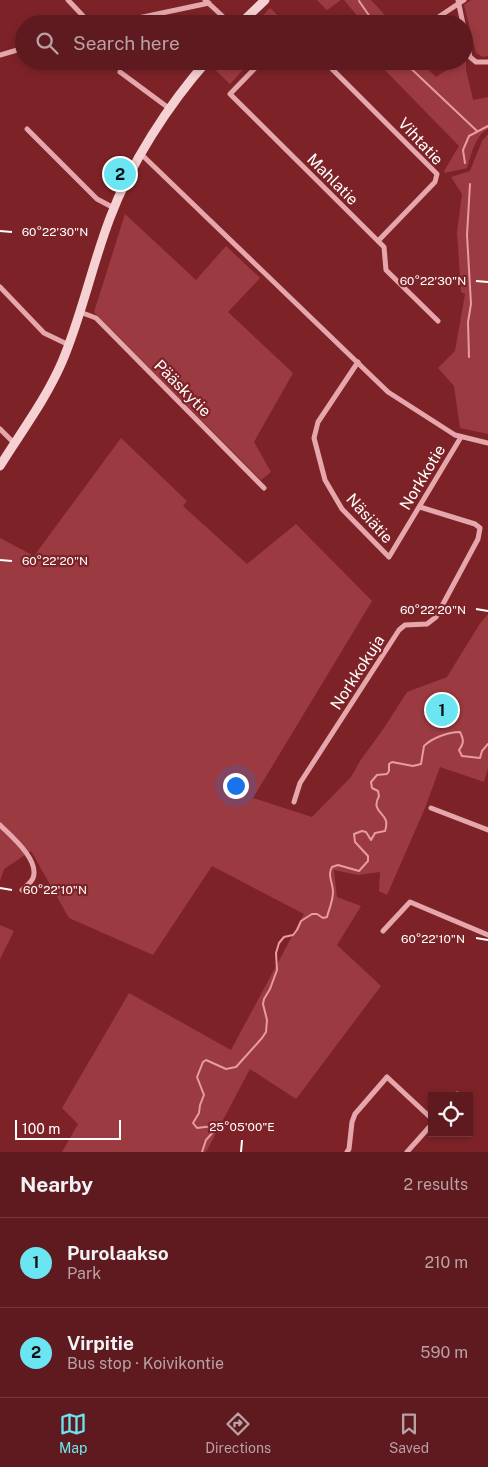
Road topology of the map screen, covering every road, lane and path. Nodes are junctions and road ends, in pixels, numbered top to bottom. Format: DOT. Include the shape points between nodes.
graph roads {
  1 [pos="68,0"];
  2 [pos="265,0"];
  3 [pos="460,1"];
  4 [pos="207,2"];
  5 [pos="82,15"];
  6 [pos="150,15"];
  7 [pos="221,15"];
  8 [pos="249,15"];
  9 [pos="441,15"];
  10 [pos="462,15"];
  11 [pos="15,51"];
  12 [pos="0,55"];
  13 [pos="473,60"];
  14 [pos="488,62"];
  15 [pos="200,70"];
  16 [pos="253,70"];
  17 [pos="333,70"];
  18 [pos="120,72"];
  19 [pos="226,90"];
  20 [pos="230,94"];
  21 [pos="170,109"];
  22 [pos="27,129"];
  23 [pos="141,154"];
  24 [pos="114,208"];
  25 [pos="378,241"];
  26 [pos="0,287"];
  27 [pos="80,312"];
  28 [pos="438,321"];
  29 [pos="69,345"];
  30 [pos="358,362"];
  31 [pos="0,429"];
  32 [pos="461,437"];
  33 [pos="14,443"];
  34 [pos="488,443"];
  35 [pos="0,466"];
  36 [pos="264,488"];
  37 [pos="420,507"];
  38 [pos="389,556"];
  39 [pos="294,802"];
  40 [pos="431,808"];
  41 [pos="0,825"];
  42 [pos="488,830"];
  43 [pos="22,890"];
  44 [pos="383,932"];
  45 [pos="488,935"];
  46 [pos="428,1115"];
  47 [pos="428,1128"];
  48 [pos="347,1152"];
  49 [pos="407,1152"];
  1 -- 5 [label="street"];
  2 -- 8 [label="main road"];
  3 -- 9 [label="street"];
  3 -- 10 [label="street"];
  4 -- 6 [label="street"];
  4 -- 7 [label="street"];
  11 -- 12 [label="street"];
  13 -- 14 [label="street"];
  15 -- 21 [label="main road"];
  16 -- 20 [label="street"];
  17 -- 25 [label="street, Vihtatie" via="437,174 435,182"];
  18 -- 21 [label="street"];
  19 -- 20 [label="street, Mahlatie"];
  20 -- 25 [label="street, Mahlatie"];
  21 -- 23 [label="main road"];
  22 -- 24 [label="street" via="97,199"];
  23 -- 24 [label="main road"];
  23 -- 30 [label="street"];
  24 -- 27 [label="main road"];
  25 -- 28 [label="street, Mahlatie" via="384,247 386,270"];
  26 -- 29 [label="street" via="44,333"];
  27 -- 29 [label="main road"];
  27 -- 36 [label="street, Pääskytie" via="96,318"];
  29 -- 33 [label="main road" via="42,399"];
  30 -- 32 [label="street" via="388,392"];
  30 -- 38 [label="street, Näsiätie" via="318,422 314,438 325,480 342,509"];
  31 -- 33 [label="street"];
  32 -- 34 [label="street"];
  32 -- 37 [label="street, Norkkotie"];
  33 -- 35 [label="main road"];
  37 -- 38 [label="street, Norkkotie"];
  37 -- 39 [label="street, Norkkokuja" via="475,524 480,528 478,539 436,617 427,624 405,625 399,630 300,783"];
  40 -- 42 [label="street"];
  41 -- 43 [label="street" via="30,859 34,869 32,878"];
  44 -- 45 [label="street" via="410,902"];
  46 -- 48 [label="street" via="387,1077 355,1114"];
  47 -- 49 [label="street"];
}
